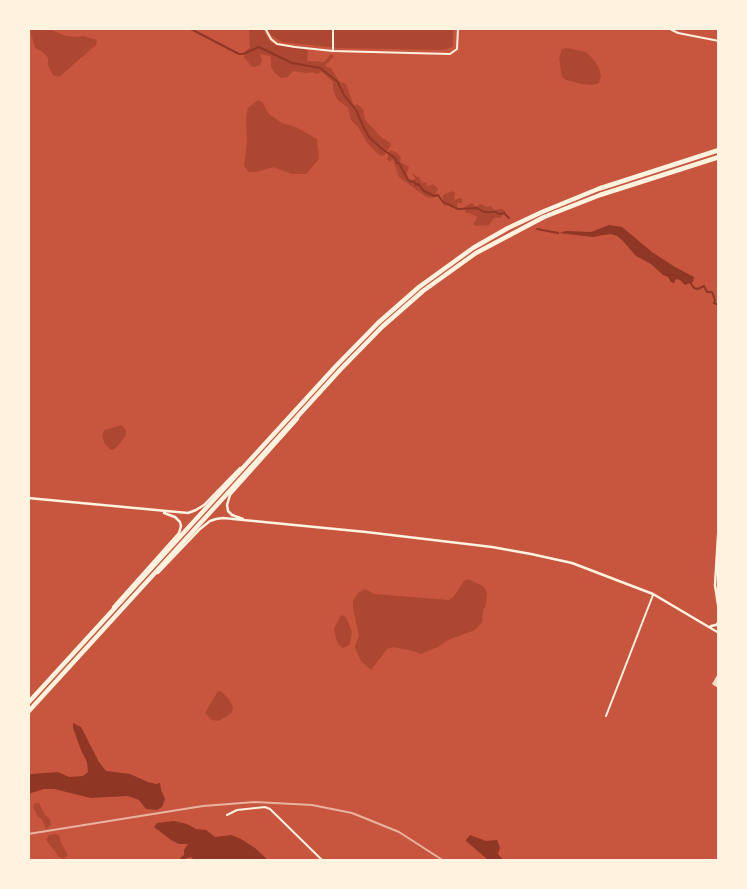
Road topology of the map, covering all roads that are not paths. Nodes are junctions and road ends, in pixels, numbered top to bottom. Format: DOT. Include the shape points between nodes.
graph roads {
  1 [pos="265,28"];
  2 [pos="333,28"];
  3 [pos="458,28"];
  4 [pos="668,28"];
  5 [pos="719,41"];
  6 [pos="333,51"];
  7 [pos="719,150"];
  8 [pos="719,158"];
  9 [pos="315,398"];
  10 [pos="252,457"];
  11 [pos="28,498"];
  12 [pos="161,512"];
  13 [pos="719,520"];
  14 [pos="250,521"];
  15 [pos="143,586"];
  16 [pos="653,594"];
  17 [pos="719,610"];
  18 [pos="719,622"];
  19 [pos="705,624"];
  20 [pos="98,626"];
  21 [pos="719,631"];
  22 [pos="28,703"];
  23 [pos="28,712"];
  24 [pos="607,716"];
  25 [pos="227,815"];
  26 [pos="323,861"];
  1 -- 6 [label="street" via="277,44"];
  2 -- 6 [label="street"];
  3 -- 6 [label="street" via="457,49 450,54"];
  4 -- 5 [label="street"];
  7 -- 10 [label="highway" via="576,197 460,256 378,323"];
  8 -- 9 [label="highway" via="578,203 493,243 416,297"];
  9 -- 14 [label="street" via="230,495 228,512"];
  9 -- 15 [label="highway"];
  10 -- 12 [label="street" via="200,508 188,513"];
  10 -- 20 [label="highway"];
  11 -- 12 [label="street"];
  12 -- 20 [label="street" via="179,521 178,533"];
  13 -- 17 [label="street" via="715,585"];
  14 -- 15 [label="street" via="223,518 208,523"];
  14 -- 16 [label="street" via="531,554 572,563"];
  15 -- 23 [label="highway"];
  16 -- 19 [label="street"];
  16 -- 24 [label="street"];
  18 -- 19 [label="street"];
  19 -- 21 [label="street"];
  20 -- 22 [label="highway"];
  25 -- 26 [label="street" via="237,810 270,809"];
}
